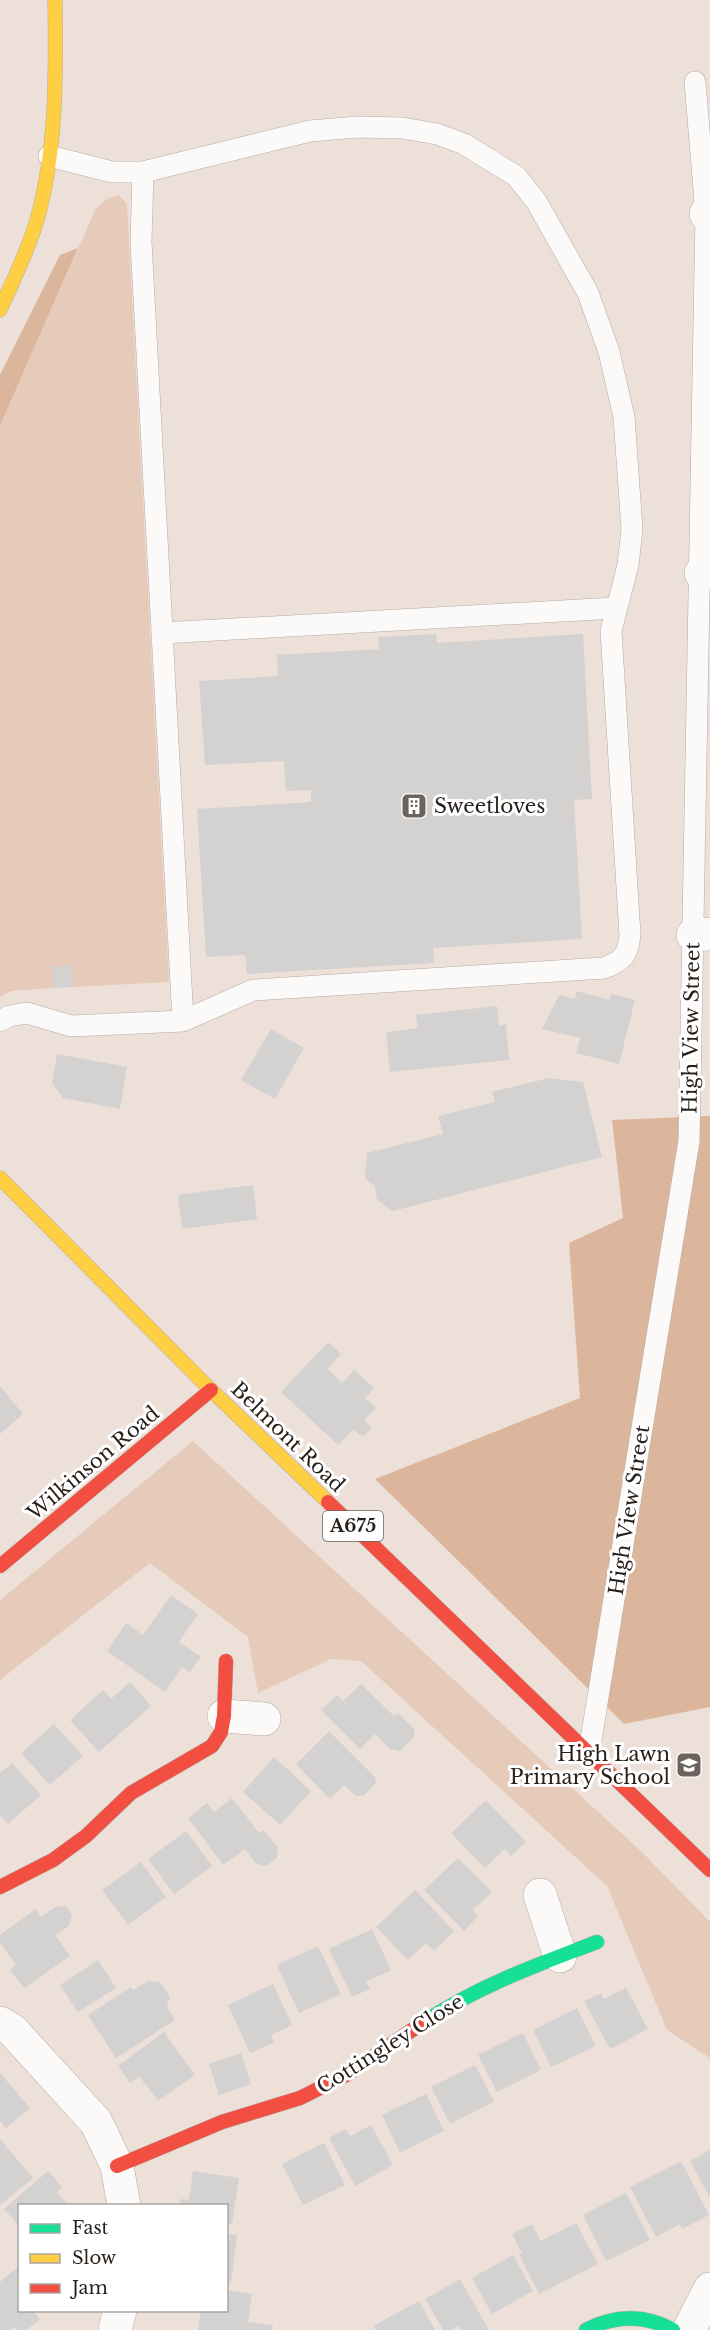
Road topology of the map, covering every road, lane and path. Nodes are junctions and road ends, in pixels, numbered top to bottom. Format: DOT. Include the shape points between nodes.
graph roads {
  1 [pos="55,0"];
  2 [pos="695,81"];
  3 [pos="49,156"];
  4 [pos="143,172"];
  5 [pos="708,214"];
  6 [pos="0,310"];
  7 [pos="705,573"];
  8 [pos="616,608"];
  9 [pos="162,633"];
  10 [pos="701,935"];
  11 [pos="0,1021"];
  12 [pos="183,1021"];
  13 [pos="0,1178"];
  14 [pos="211,1390"];
  15 [pos="0,1566"];
  16 [pos="226,1660"];
  17 [pos="224,1716"];
  18 [pos="264,1719"];
  19 [pos="589,1752"];
  20 [pos="710,1870"];
  21 [pos="0,1887"];
  22 [pos="540,1895"];
  23 [pos="597,1941"];
  24 [pos="560,1956"];
  25 [pos="0,2023"];
  26 [pos="117,2166"];
  27 [pos="124,2204"];
  28 [pos="710,2289"];
  29 [pos="120,2312"];
  30 [pos="116,2330"];
  31 [pos="586,2330"];
  32 [pos="674,2330"];
  33 [pos="689,2330"];
  1 -- 3 [label="street" via="57,78"];
  2 -- 5 [label="lane, High View Street"];
  3 -- 4 [label="lane" via="112,172"];
  3 -- 6 [label="street" via="40,209"];
  4 -- 8 [label="lane" via="310,131 358,127 437,134 464,144 516,176 536,201 588,293 612,363 624,417 632,529 628,565"];
  4 -- 9 [label="lane" via="141,242"];
  5 -- 7 [label="lane, High View Street"];
  7 -- 10 [label="lane, High View Street"];
  8 -- 9 [label="lane"];
  8 -- 12 [label="lane" via="612,631 630,935 628,950 618,963 604,968 253,990"];
  9 -- 12 [label="lane"];
  10 -- 19 [label="lane, High View Street" via="689,1141"];
  11 -- 12 [label="lane" via="27,1013 71,1026"];
  13 -- 14 [label="street, Belmont Road / A675"];
  14 -- 15 [label="street, Wilkinson Road"];
  14 -- 19 [label="street, Belmont Road / A675"];
  16 -- 17 [label="street"];
  17 -- 18 [label="street"];
  17 -- 21 [label="street" via="221,1732 212,1746 126,1797 86,1836 53,1860"];
  19 -- 20 [label="street, Belmont Road / A675"];
  22 -- 24 [label="street"];
  23 -- 24 [label="street, Cottingley Close"];
  24 -- 26 [label="street, Cottingley Close" via="505,1977 443,2009 346,2075 300,2098 222,2122"];
  25 -- 26 [label="street" via="12,2030 96,2122"];
  26 -- 27 [label="street"];
  28 -- 33 [label="street"];
  29 -- 30 [label="street"];
  31 -- 32 [label="street" via="612,2319 640,2319"];
}
